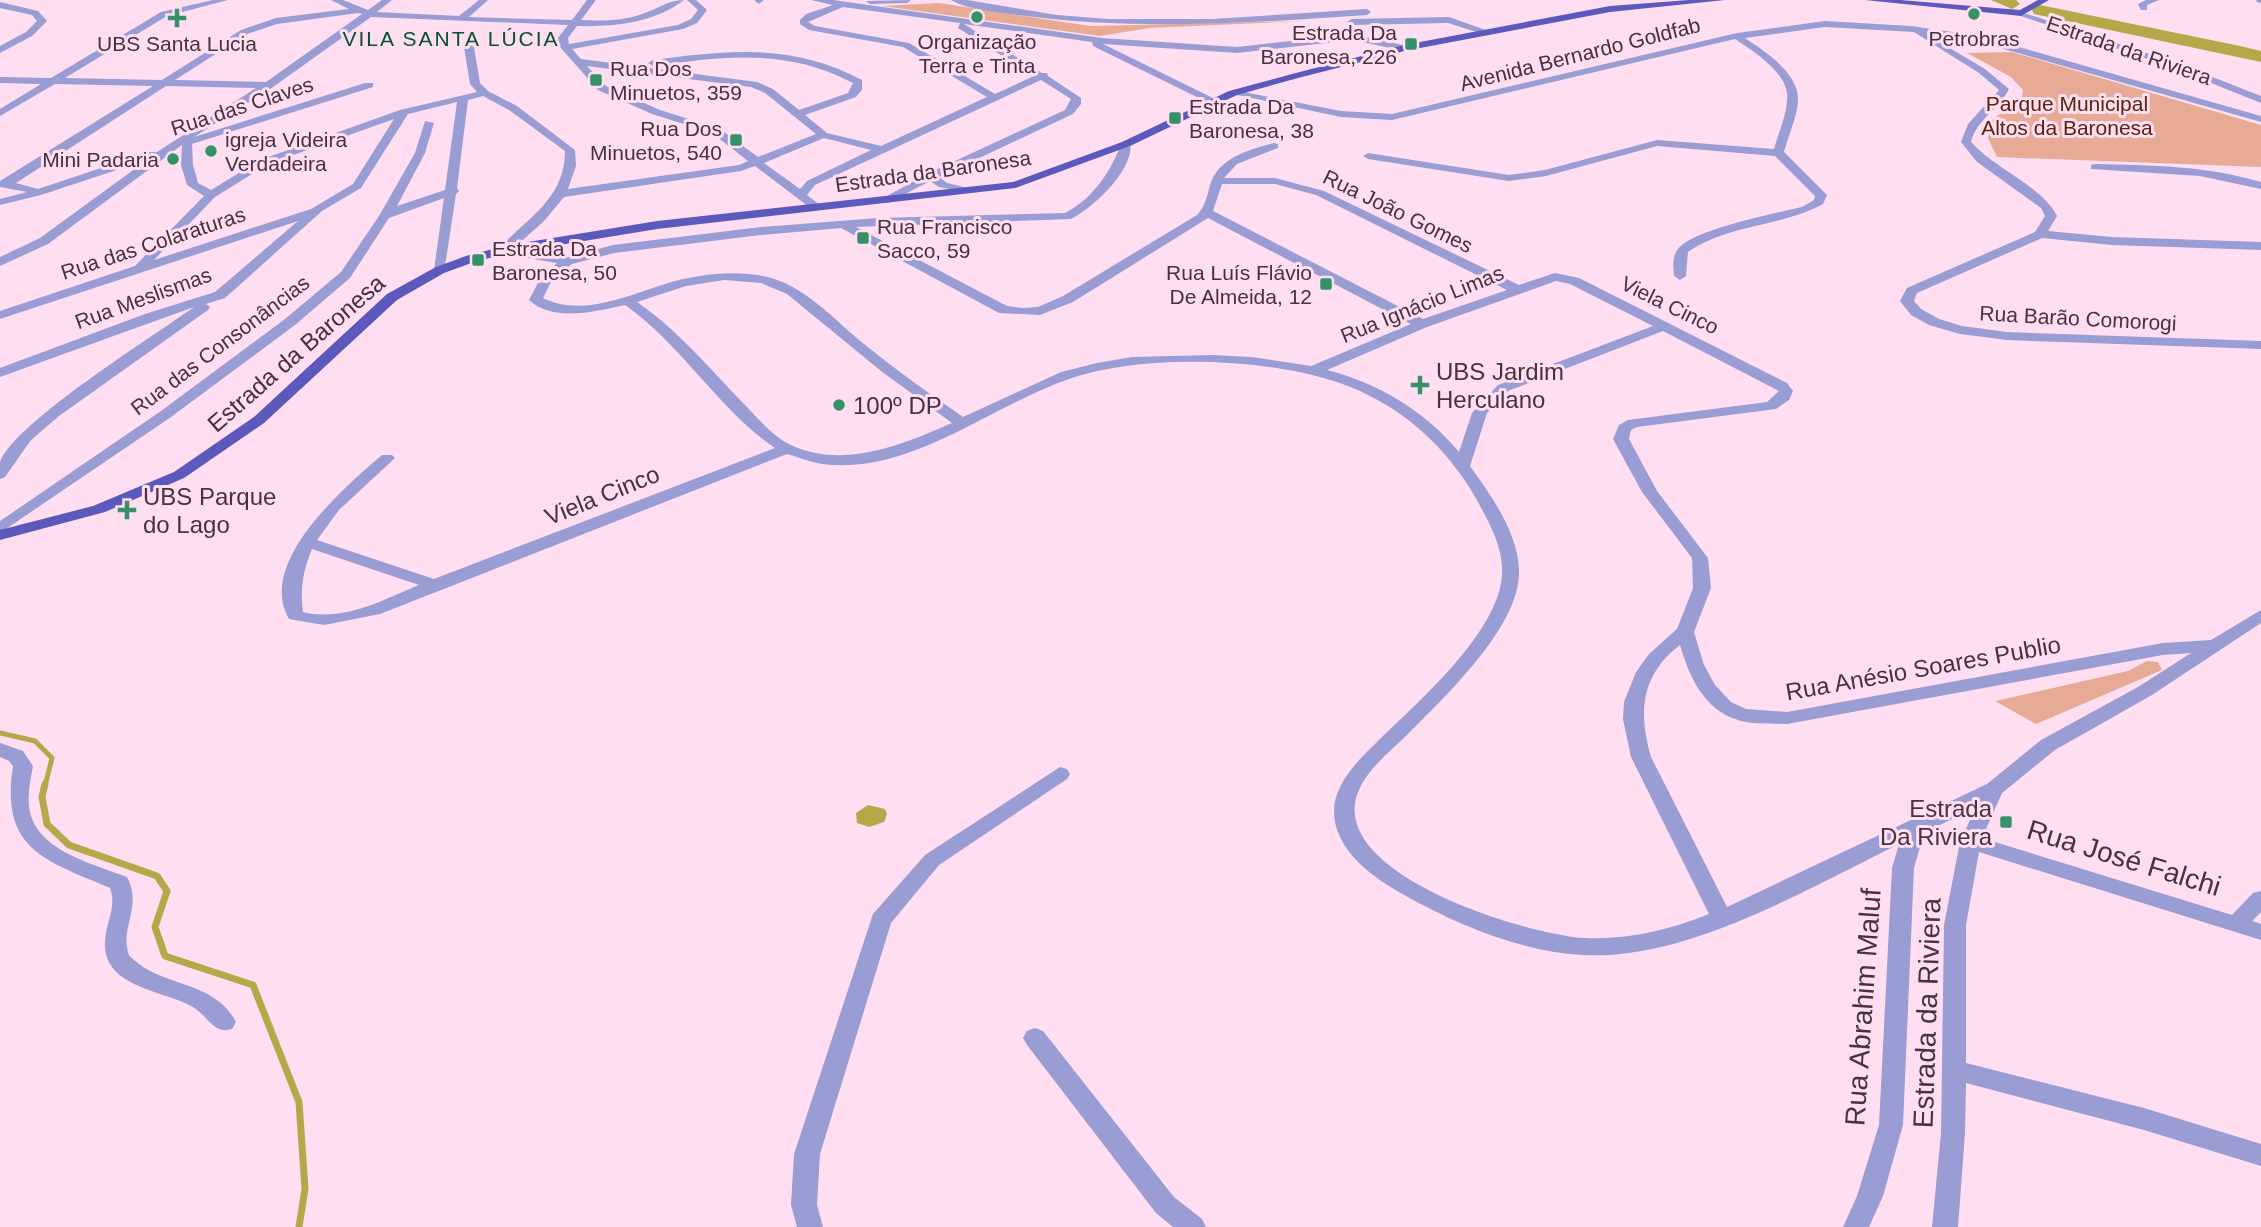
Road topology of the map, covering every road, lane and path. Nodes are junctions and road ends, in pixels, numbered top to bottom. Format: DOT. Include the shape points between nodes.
graph roads {
  1 [pos="30,0"];
  2 [pos="224,0"];
  3 [pos="335,0"];
  4 [pos="388,0"];
  5 [pos="484,0"];
  6 [pos="592,0"];
  7 [pos="680,0"];
  8 [pos="691,0"];
  9 [pos="815,0"];
  10 [pos="907,0"];
  11 [pos="955,0"];
  12 [pos="1721,0"];
  13 [pos="1869,0"];
  14 [pos="2045,0"];
  15 [pos="2155,0"];
  16 [pos="868,1"];
  17 [pos="0,5"];
  18 [pos="843,5"];
  19 [pos="2144,8"];
  20 [pos="364,12"];
  21 [pos="1367,12"];
  22 [pos="2021,13"];
  23 [pos="1297,16"];
  24 [pos="460,20"];
  25 [pos="956,22"];
  26 [pos="1329,23"];
  27 [pos="573,25"];
  28 [pos="996,27"];
  29 [pos="1911,29"];
  30 [pos="1486,32"];
  31 [pos="976,34"];
  32 [pos="1737,36"];
  33 [pos="1087,39"];
  34 [pos="1102,41"];
  35 [pos="1134,43"];
  36 [pos="470,47"];
  37 [pos="565,47"];
  38 [pos="1404,48"];
  39 [pos="0,50"];
  40 [pos="1109,51"];
  41 [pos="580,62"];
  42 [pos="628,66"];
  43 [pos="1044,75"];
  44 [pos="0,80"];
  45 [pos="54,81"];
  46 [pos="160,83"];
  47 [pos="269,85"];
  48 [pos="369,85"];
  49 [pos="484,93"];
  50 [pos="1234,93"];
  51 [pos="463,98"];
  52 [pos="995,98"];
  53 [pos="2261,100"];
  54 [pos="1211,101"];
  55 [pos="404,112"];
  56 [pos="0,113"];
  57 [pos="798,114"];
  58 [pos="2261,118"];
  59 [pos="429,123"];
  60 [pos="823,135"];
  61 [pos="187,143"];
  62 [pos="1126,144"];
  63 [pos="1274,146"];
  64 [pos="170,148"];
  65 [pos="884,150"];
  66 [pos="1778,153"];
  67 [pos="1368,156"];
  68 [pos="754,163"];
  69 [pos="2095,167"];
  70 [pos="931,176"];
  71 [pos="1217,181"];
  72 [pos="3,184"];
  73 [pos="2261,186"];
  74 [pos="453,191"];
  75 [pos="968,191"];
  76 [pos="37,193"];
  77 [pos="560,194"];
  78 [pos="211,195"];
  79 [pos="801,195"];
  80 [pos="884,201"];
  81 [pos="0,202"];
  82 [pos="817,208"];
  83 [pos="318,209"];
  84 [pos="1208,213"];
  85 [pos="385,216"];
  86 [pos="843,225"];
  87 [pos="2040,234"];
  88 [pos="2261,246"];
  89 [pos="504,250"];
  90 [pos="568,261"];
  91 [pos="0,262"];
  92 [pos="141,267"];
  93 [pos="440,270"];
  94 [pos="1681,276"];
  95 [pos="1546,278"];
  96 [pos="1516,289"];
  97 [pos="220,295"];
  98 [pos="627,301"];
  99 [pos="0,315"];
  100 [pos="1422,324"];
  101 [pos="1665,326"];
  102 [pos="2261,345"];
  103 [pos="1314,370"];
  104 [pos="0,373"];
  105 [pos="962,423"];
  106 [pos="787,449"];
  107 [pos="387,458"];
  108 [pos="1464,464"];
  109 [pos="0,474"];
  110 [pos="0,528"];
  111 [pos="0,535"];
  112 [pos="308,542"];
  113 [pos="434,584"];
  114 [pos="2261,615"];
  115 [pos="1685,632"];
  116 [pos="2218,645"];
  117 [pos="0,750"];
  118 [pos="1060,774"];
  119 [pos="1994,789"];
  120 [pos="1914,830"];
  121 [pos="1970,842"];
  122 [pos="2261,899"];
  123 [pos="1722,919"];
  124 [pos="2236,923"];
  125 [pos="2261,932"];
  126 [pos="224,1022"];
  127 [pos="1035,1038"];
  128 [pos="1954,1070"];
  129 [pos="2261,1155"];
  130 [pos="810,1227"];
  131 [pos="1193,1227"];
  132 [pos="1856,1227"];
  133 [pos="1945,1227"];
  1 -- 17 [label="street"];
  2 -- 45 [label="street" via="163,10"];
  3 -- 20 [label="street"];
  4 -- 20 [label="street"];
  5 -- 24 [label="street"];
  6 -- 27 [label="street"];
  7 -- 27 [label="street" via="627,22"];
  8 -- 37 [label="street" via="703,10 680,27"];
  9 -- 18 [label="street"];
  10 -- 16 [label="street"];
  11 -- 23 [label="street" via="1100,22"];
  12 -- 30 [label="main road, Estrada da Baronesa" via="1610,9"];
  13 -- 22 [label="main road"];
  14 -- 22 [label="main road, Estrada da Riviera"];
  15 -- 19 [label="street" via="2142,4"];
  16 -- 18 [label="street"];
  17 -- 39 [label="street" via="36,13 42,21"];
  18 -- 25 [label="street"];
  18 -- 52 [label="street" via="803,22 812,28 906,45"];
  20 -- 24 [label="street"];
  20 -- 46 [label="street" via="293,18 260,26"];
  20 -- 47 [label="street"];
  21 -- 23 [label="street"];
  22 -- 53 [label="street, Estrada da Riviera"];
  23 -- 26 [label="street"];
  24 -- 27 [label="street"];
  25 -- 28 [label="street"];
  25 -- 31 [label="street"];
  26 -- 30 [label="street" via="1449,20"];
  26 -- 34 [label="street" via="1145,30"];
  27 -- 37 [label="street" via="563,38"];
  28 -- 31 [label="street"];
  28 -- 33 [label="street"];
  29 -- 32 [label="street, Avenida Bernardo Goldfab" via="1825,24"];
  29 -- 58 [label="street, Avenida Bernardo Goldfab" via="2005,45"];
  29 -- 87 [label="street" via="2004,89 2001,97 1979,114 1967,131 1966,142 1980,160 2046,206 2051,216"];
  30 -- 38 [label="main road, Estrada da Baronesa"];
  31 -- 43 [label="street"];
  32 -- 50 [label="street, Avenida Bernardo Goldfab" via="1392,117 1341,114"];
  32 -- 66 [label="street" via="1785,77 1792,90"];
  33 -- 34 [label="street"];
  33 -- 40 [label="street"];
  34 -- 35 [label="street"];
  35 -- 38 [label="street" via="1237,50 1353,37"];
  35 -- 40 [label="street"];
  36 -- 49 [label="street" via="471,75"];
  37 -- 41 [label="street"];
  38 -- 50 [label="main road, Estrada da Baronesa"];
  40 -- 54 [label="street"];
  41 -- 42 [label="street"];
  41 -- 68 [label="street" via="602,88 716,131"];
  42 -- 57 [label="street" via="753,84"];
  42 -- 57 [label="street" via="757,53 827,65 858,82 852,95"];
  43 -- 52 [label="street"];
  43 -- 70 [label="street" via="1076,98 1069,112"];
  44 -- 45 [label="street"];
  45 -- 46 [label="street"];
  45 -- 56 [label="street"];
  46 -- 47 [label="street"];
  46 -- 72 [label="street" via="86,135"];
  47 -- 64 [label="street"];
  48 -- 61 [label="street, Rua das Claves"];
  49 -- 51 [label="street"];
  49 -- 77 [label="street" via="513,107 570,150 572,161"];
  50 -- 54 [label="main road, Estrada da Baronesa"];
  51 -- 55 [label="street"];
  51 -- 74 [label="street"];
  52 -- 65 [label="street"];
  54 -- 62 [label="main road, Estrada da Baronesa"];
  55 -- 78 [label="street" via="264,162"];
  55 -- 83 [label="street" via="358,186"];
  57 -- 60 [label="street"];
  59 -- 85 [label="street, Rua das Consonâncias" via="420,153"];
  60 -- 65 [label="street"];
  60 -- 68 [label="street"];
  61 -- 64 [label="street, Rua das Claves"];
  61 -- 78 [label="street" via="193,185"];
  62 -- 75 [label="main road, Estrada da Baronesa" via="1034,180"];
  62 -- 86 [label="street, Estrada da Baronesa" via="1125,154 1094,199 1068,216"];
  63 -- 71 [label="street" via="1228,165"];
  64 -- 76 [label="street, Rua das Claves"];
  64 -- 91 [label="street" via="44,241"];
  65 -- 79 [label="street" via="826,174"];
  66 -- 67 [label="street" via="1657,143 1546,173 1509,178"];
  66 -- 94 [label="street" via="1821,195 1819,202 1685,248 1680,257"];
  68 -- 77 [label="street" via="698,176"];
  68 -- 79 [label="street"];
  69 -- 73 [label="street" via="2195,170"];
  70 -- 75 [label="street" via="943,185"];
  70 -- 80 [label="street"];
  71 -- 84 [label="street"];
  71 -- 96 [label="street, Rua João Gomes" via="1275,181 1320,193"];
  72 -- 76 [label="street"];
  74 -- 85 [label="street"];
  74 -- 93 [label="street"];
  75 -- 80 [label="main road, Estrada da Baronesa"];
  76 -- 81 [label="street, Rua das Claves"];
  77 -- 89 [label="street"];
  78 -- 92 [label="street"];
  79 -- 82 [label="street"];
  80 -- 82 [label="main road, Estrada da Baronesa"];
  82 -- 89 [label="main road, Estrada da Baronesa" via="657,225"];
  83 -- 92 [label="street, Rua das Colaraturas"];
  83 -- 97 [label="street, Rua Meslismas"];
  84 -- 86 [label="street" via="1069,299 1040,311 1022,312 1004,310"];
  84 -- 100 [label="street"];
  85 -- 110 [label="street, Rua das Consonâncias" via="346,275 290,322"];
  86 -- 90 [label="street, Estrada da Baronesa" via="613,249"];
  87 -- 88 [label="street"];
  87 -- 102 [label="street, Rua Barão Comorogi" via="1912,291 1907,300 1916,312 1934,322 2007,337"];
  89 -- 90 [label="street, Estrada da Baronesa"];
  89 -- 93 [label="main road, Estrada da Baronesa"];
  90 -- 98 [label="street" via="540,286 536,300 563,310"];
  92 -- 99 [label="street, Rua das Colaraturas"];
  93 -- 111 [label="main road, Estrada da Baronesa" via="392,297 259,420 179,475 99,509"];
  95 -- 96 [label="street, Rua Ignácio Limas"];
  95 -- 101 [label="street, Viela Cinco" via="1574,281"];
  96 -- 100 [label="street, Rua Ignácio Limas"];
  97 -- 104 [label="street, Rua Meslismas"];
  97 -- 109 [label="street" via="54,413 26,437"];
  98 -- 105 [label="street" via="670,285 708,278 744,278 783,287"];
  98 -- 106 [label="street" via="667,332 765,435"];
  100 -- 103 [label="street, Rua Ignácio Limas"];
  101 -- 108 [label="street" via="1503,388 1484,403 1474,420"];
  101 -- 115 [label="street, Viela Cinco" via="1773,379 1786,391 1771,405 1655,419 1624,428 1620,439 1629,459 1700,558 1702,588"];
  103 -- 105 [label="street" via="1231,361 1117,364 1070,374"];
  103 -- 108 [label="street" via="1389,401 1425,426"];
  105 -- 106 [label="street" via="879,456 841,460"];
  106 -- 113 [label="street, Viela Cinco"];
  107 -- 112 [label="street" via="326,515"];
  108 -- 123 [label="street" via="1494,516 1508,551 1511,579 1501,611 1482,638 1364,765 1345,800 1347,824 1362,853 1389,877 1442,906 1518,937 1554,944 1617,946"];
  112 -- 113 [label="street"];
  112 -- 113 [label="street, Viela Cinco" via="297,561 293,582 293,609 302,619 373,610"];
  114 -- 116 [label="street, Estrada da Riviera"];
  115 -- 116 [label="street, Rua Anésio Soares Publio" via="1707,688 1724,706 1765,719 2163,649"];
  115 -- 123 [label="street" via="1644,672 1630,710 1641,757"];
  116 -- 119 [label="street, Estrada da Riviera" via="2048,745"];
  117 -- 126 [label="street" via="16,756 23,766 16,807 22,828 43,849 119,883 125,895 115,945 128,969 198,998"];
  118 -- 130 [label="street" via="932,860 881,920 807,1154 804,1205"];
  119 -- 120 [label="street"];
  119 -- 121 [label="street, Estrada da Riviera"];
  120 -- 123 [label="street"];
  120 -- 132 [label="street, Rua Abrahim Maluf" via="1903,868 1891,1125"];
  121 -- 124 [label="street, Rua José Falchi"];
  121 -- 128 [label="street, Estrada da Riviera" via="1955,925"];
  122 -- 124 [label="street"];
  124 -- 125 [label="street, Rua José Falchi"];
  127 -- 131 [label="street" via="1165,1205"];
  128 -- 129 [label="street"];
  128 -- 133 [label="street, Estrada da Riviera" via="1954,1133"];
}
